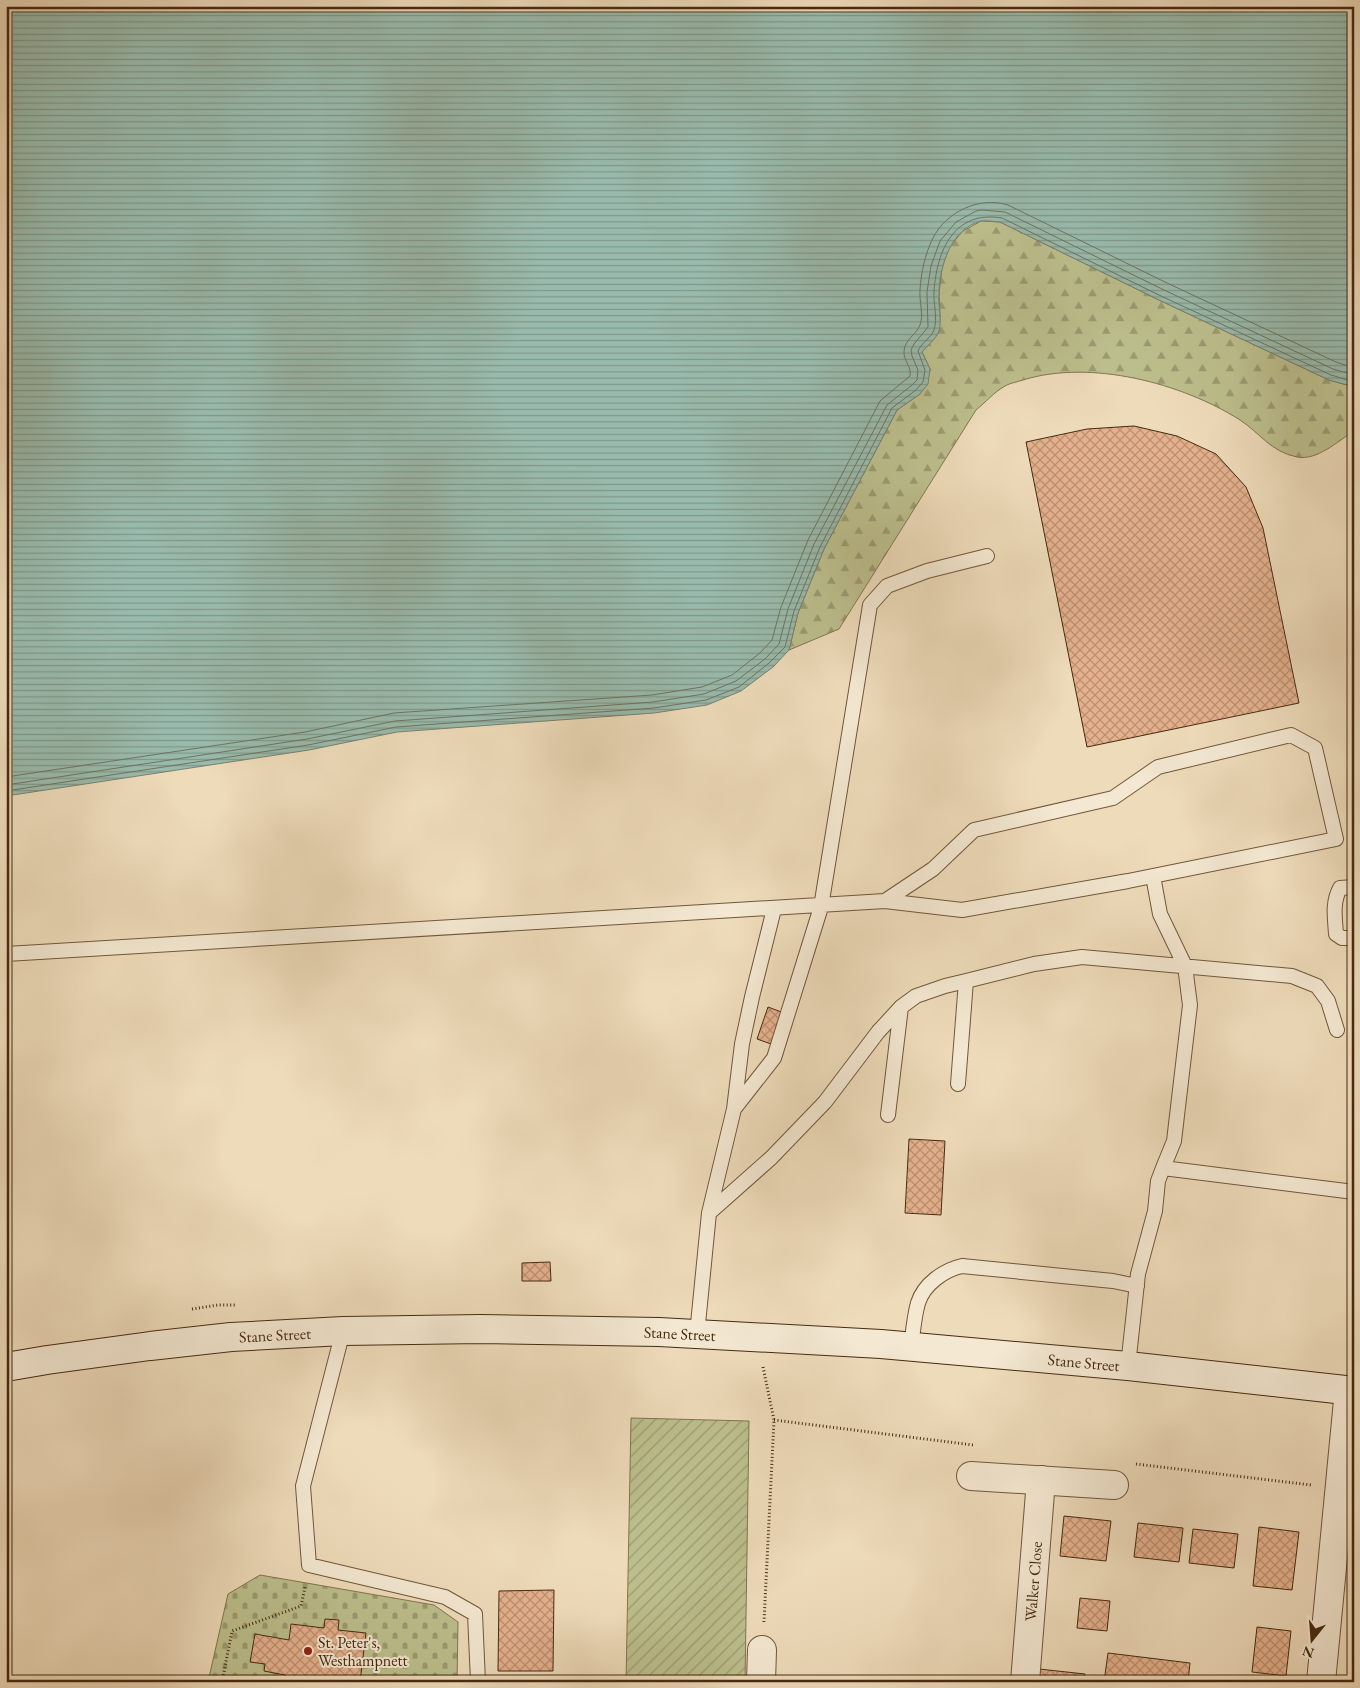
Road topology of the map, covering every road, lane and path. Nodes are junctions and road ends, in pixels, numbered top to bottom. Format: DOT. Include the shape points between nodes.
graph roads {
  1 [pos="987,556"];
  2 [pos="1153,876"];
  3 [pos="1354,886"];
  4 [pos="885,902"];
  5 [pos="821,906"];
  6 [pos="774,909"];
  7 [pos="1354,938"];
  8 [pos="6,954"];
  9 [pos="1185,966"];
  10 [pos="966,981"];
  11 [pos="901,1007"];
  12 [pos="1337,1030"];
  13 [pos="958,1084"];
  14 [pos="734,1109"];
  15 [pos="888,1115"];
  16 [pos="1163,1168"];
  17 [pos="1354,1192"];
  18 [pos="709,1213"];
  19 [pos="1137,1286"];
  20 [pos="343,1330"];
  21 [pos="697,1334"];
  22 [pos="910,1347"];
  23 [pos="762,1361"];
  24 [pos="1128,1366"];
  25 [pos="6,1367"];
  26 [pos="1351,1390"];
  27 [pos="971,1476"];
  28 [pos="1041,1480"];
  29 [pos="1114,1484"];
  30 [pos="309,1565"];
  31 [pos="762,1650"];
  32 [pos="222,1682"];
  33 [pos="478,1682"];
  34 [pos="761,1682"];
  35 [pos="1025,1682"];
  36 [pos="1321,1682"];
  1 -- 5 [label="lane" via="927,571 887,586 870,605"];
  2 -- 4 [label="lane" via="962,910"];
  2 -- 4 [label="lane" via="1336,839 1315,748 1291,734 1158,766 1113,798 974,830 933,869"];
  2 -- 9 [label="lane" via="1160,914"];
  3 -- 7 [label="lane" via="1340,888 1334,905 1336,934 1342,938"];
  4 -- 5 [label="lane"];
  5 -- 6 [label="lane"];
  5 -- 14 [label="lane" via="774,1058"];
  6 -- 8 [label="lane"];
  6 -- 14 [label="lane" via="744,1035"];
  9 -- 10 [label="lane" via="1082,957 1034,964"];
  9 -- 12 [label="lane" via="1292,976 1317,986 1328,1000"];
  9 -- 16 [label="lane" via="1190,1005 1174,1141"];
  10 -- 11 [label="lane" via="916,996"];
  10 -- 13 [label="lane"];
  11 -- 15 [label="lane"];
  11 -- 18 [label="lane" via="824,1102 771,1158"];
  14 -- 18 [label="lane"];
  16 -- 17 [label="lane"];
  16 -- 19 [label="lane"];
  18 -- 21 [label="lane"];
  19 -- 22 [label="lane" via="962,1266 949,1269 937,1277 918,1302"];
  19 -- 24 [label="lane"];
  20 -- 21 [label="street, Stane Street"];
  20 -- 25 [label="street, Stane Street" via="231,1337"];
  20 -- 30 [label="lane" via="303,1486"];
  21 -- 22 [label="street, Stane Street"];
  22 -- 24 [label="street, Stane Street"];
  23 -- 31 [label="path" via="774,1420"];
  24 -- 26 [label="street, Stane Street"];
  26 -- 36 [label="street"];
  27 -- 28 [label="street"];
  28 -- 29 [label="street"];
  28 -- 35 [label="street, Walker Close"];
  30 -- 32 [label="path" via="301,1606 232,1631"];
  30 -- 33 [label="lane" via="446,1597 474,1614"];
  31 -- 34 [label="street"];
}
